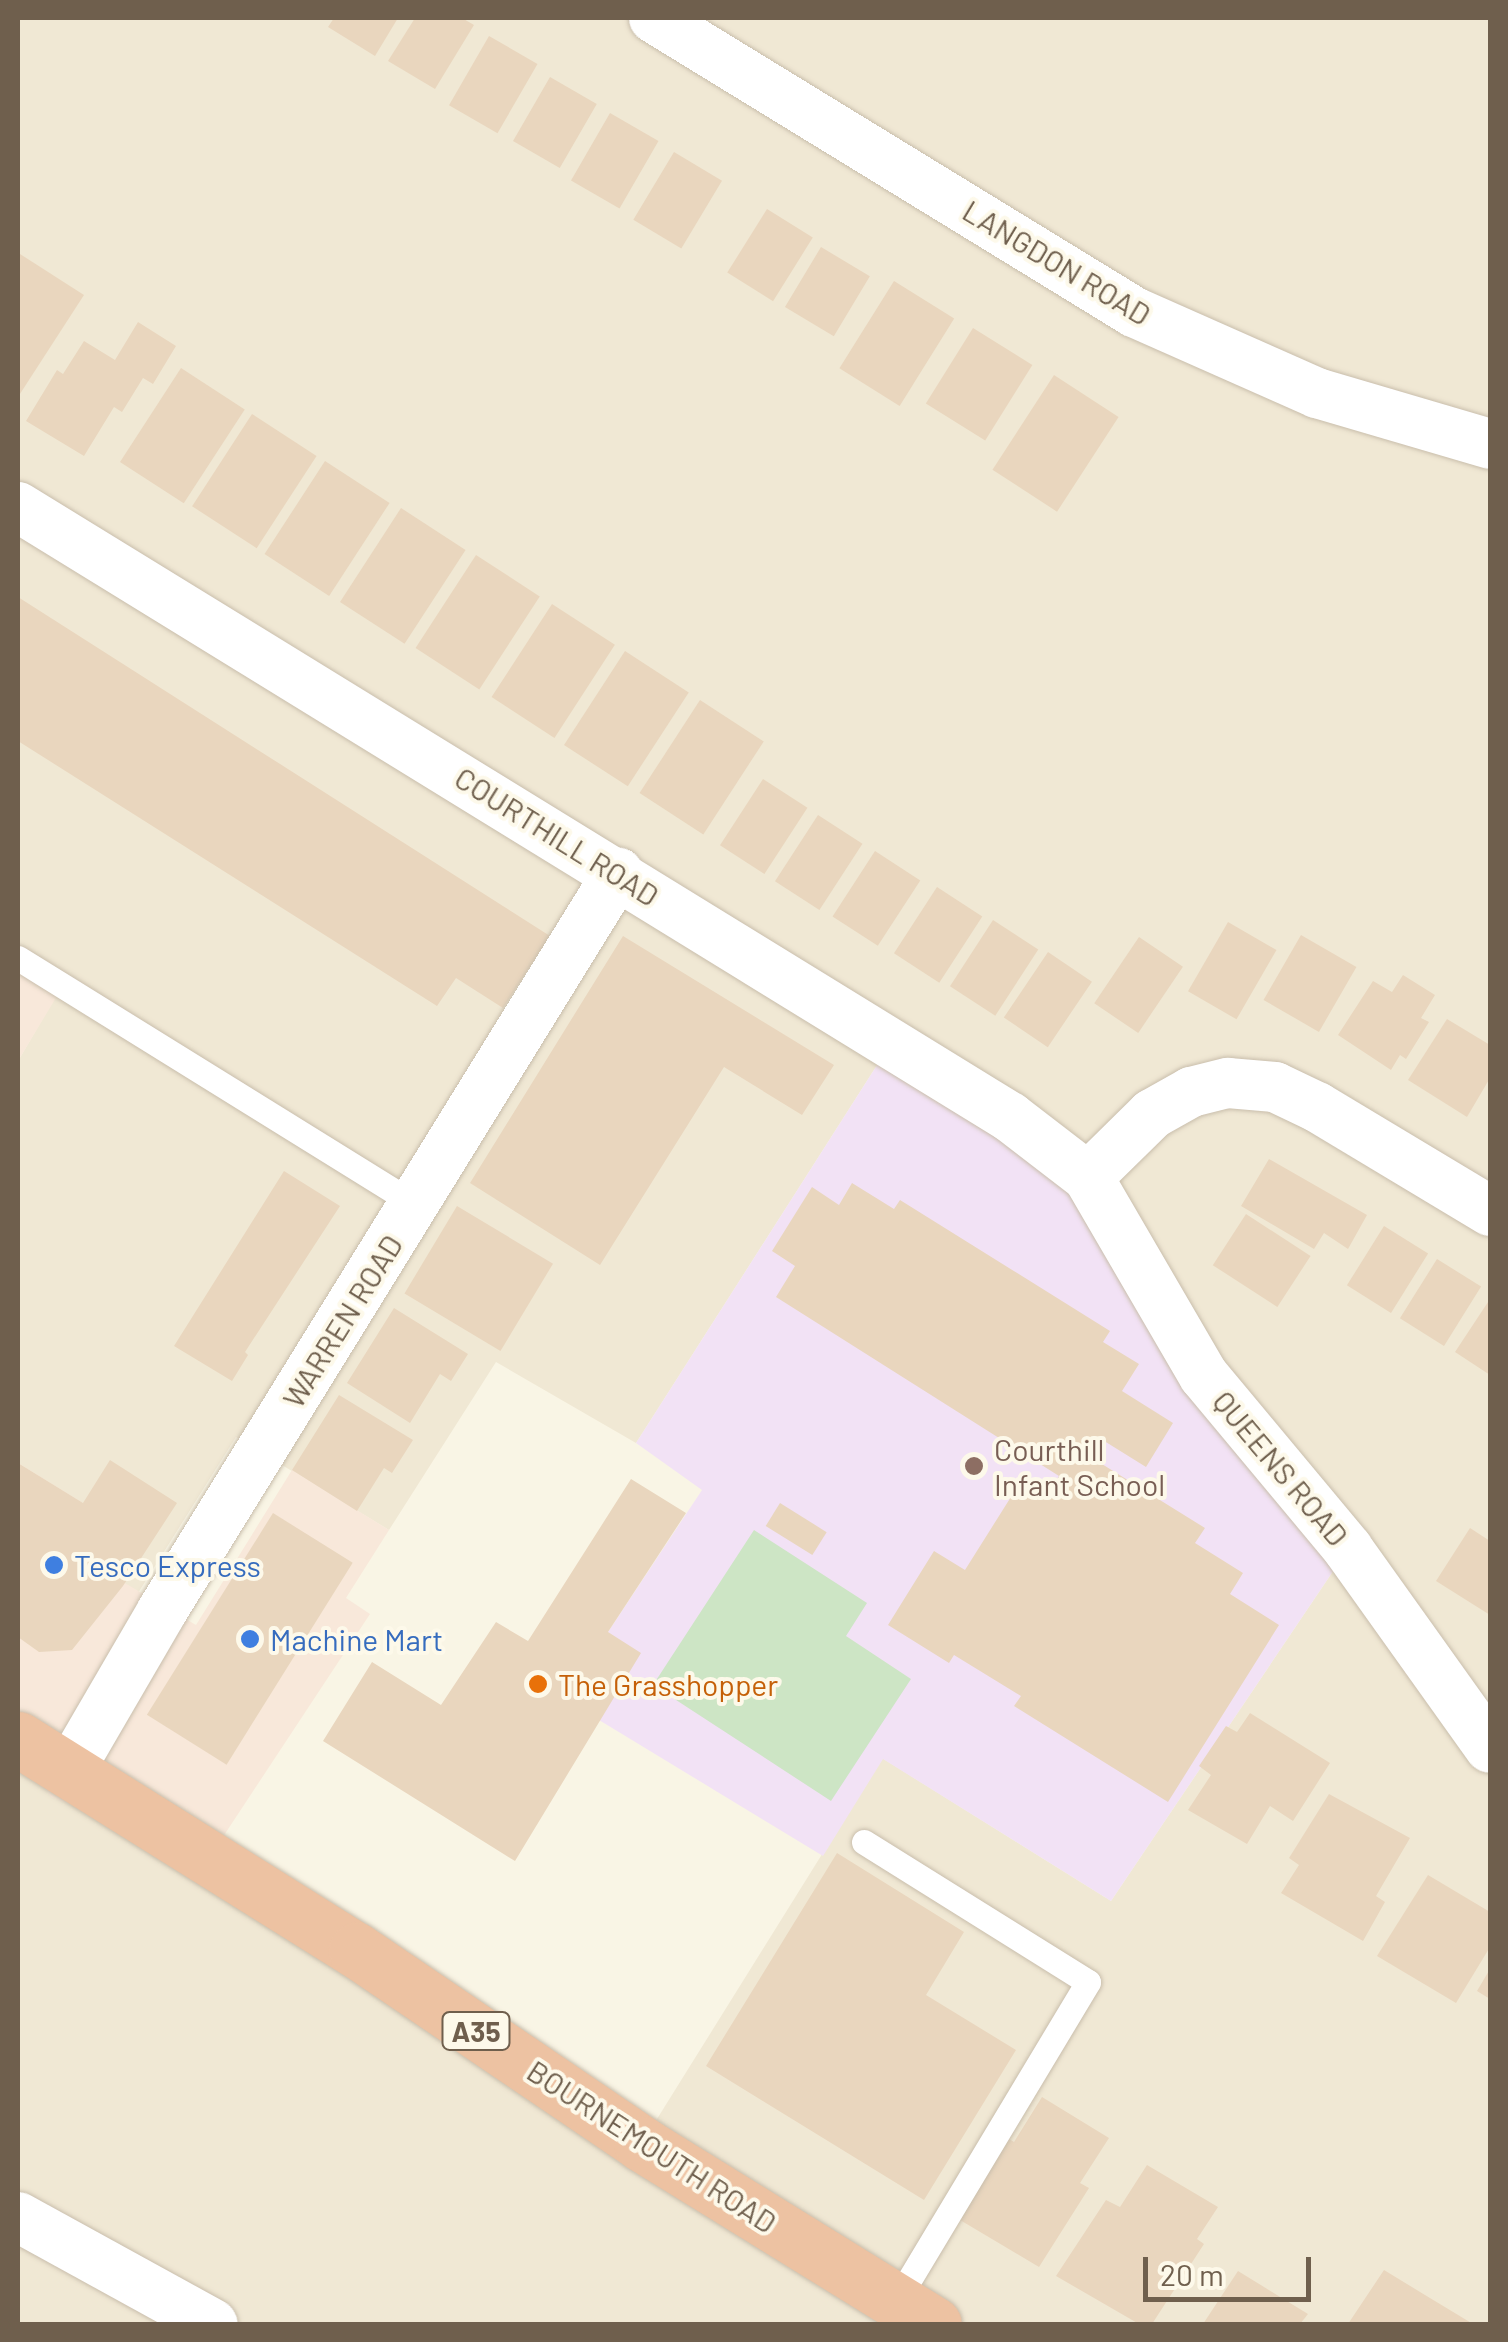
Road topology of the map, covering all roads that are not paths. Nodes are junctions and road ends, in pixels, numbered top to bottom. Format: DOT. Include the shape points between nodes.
graph roads {
  1 [pos="654,18"];
  2 [pos="1490,444"];
  3 [pos="18,506"];
  4 [pos="618,873"];
  5 [pos="18,958"];
  6 [pos="1088,1176"];
  7 [pos="414,1204"];
  8 [pos="1490,1210"];
  9 [pos="18,1739"];
  10 [pos="1490,1748"];
  11 [pos="69,1771"];
  12 [pos="864,1842"];
  13 [pos="18,2217"];
  14 [pos="915,2313"];
  15 [pos="213,2324"];
  1 -- 2 [label="street, LANGDON ROAD" via="1134,312 1318,394"];
  3 -- 4 [label="street, COURTHILL ROAD"];
  4 -- 6 [label="street, COURTHILL ROAD" via="1010,1117"];
  4 -- 7 [label="street, WARREN ROAD"];
  5 -- 7 [label="lane"];
  6 -- 8 [label="street" via="1152,1114 1191,1092 1228,1083 1275,1087 1316,1106"];
  6 -- 10 [label="street, QUEENS ROAD" via="1204,1376 1348,1549"];
  7 -- 11 [label="street, WARREN ROAD"];
  9 -- 11 [label="highway, BOURNEMOUTH ROAD / A35"];
  11 -- 14 [label="highway, BOURNEMOUTH ROAD / A35"];
  12 -- 14 [label="lane" via="1088,1982"];
  13 -- 15 [label="street"];
}
